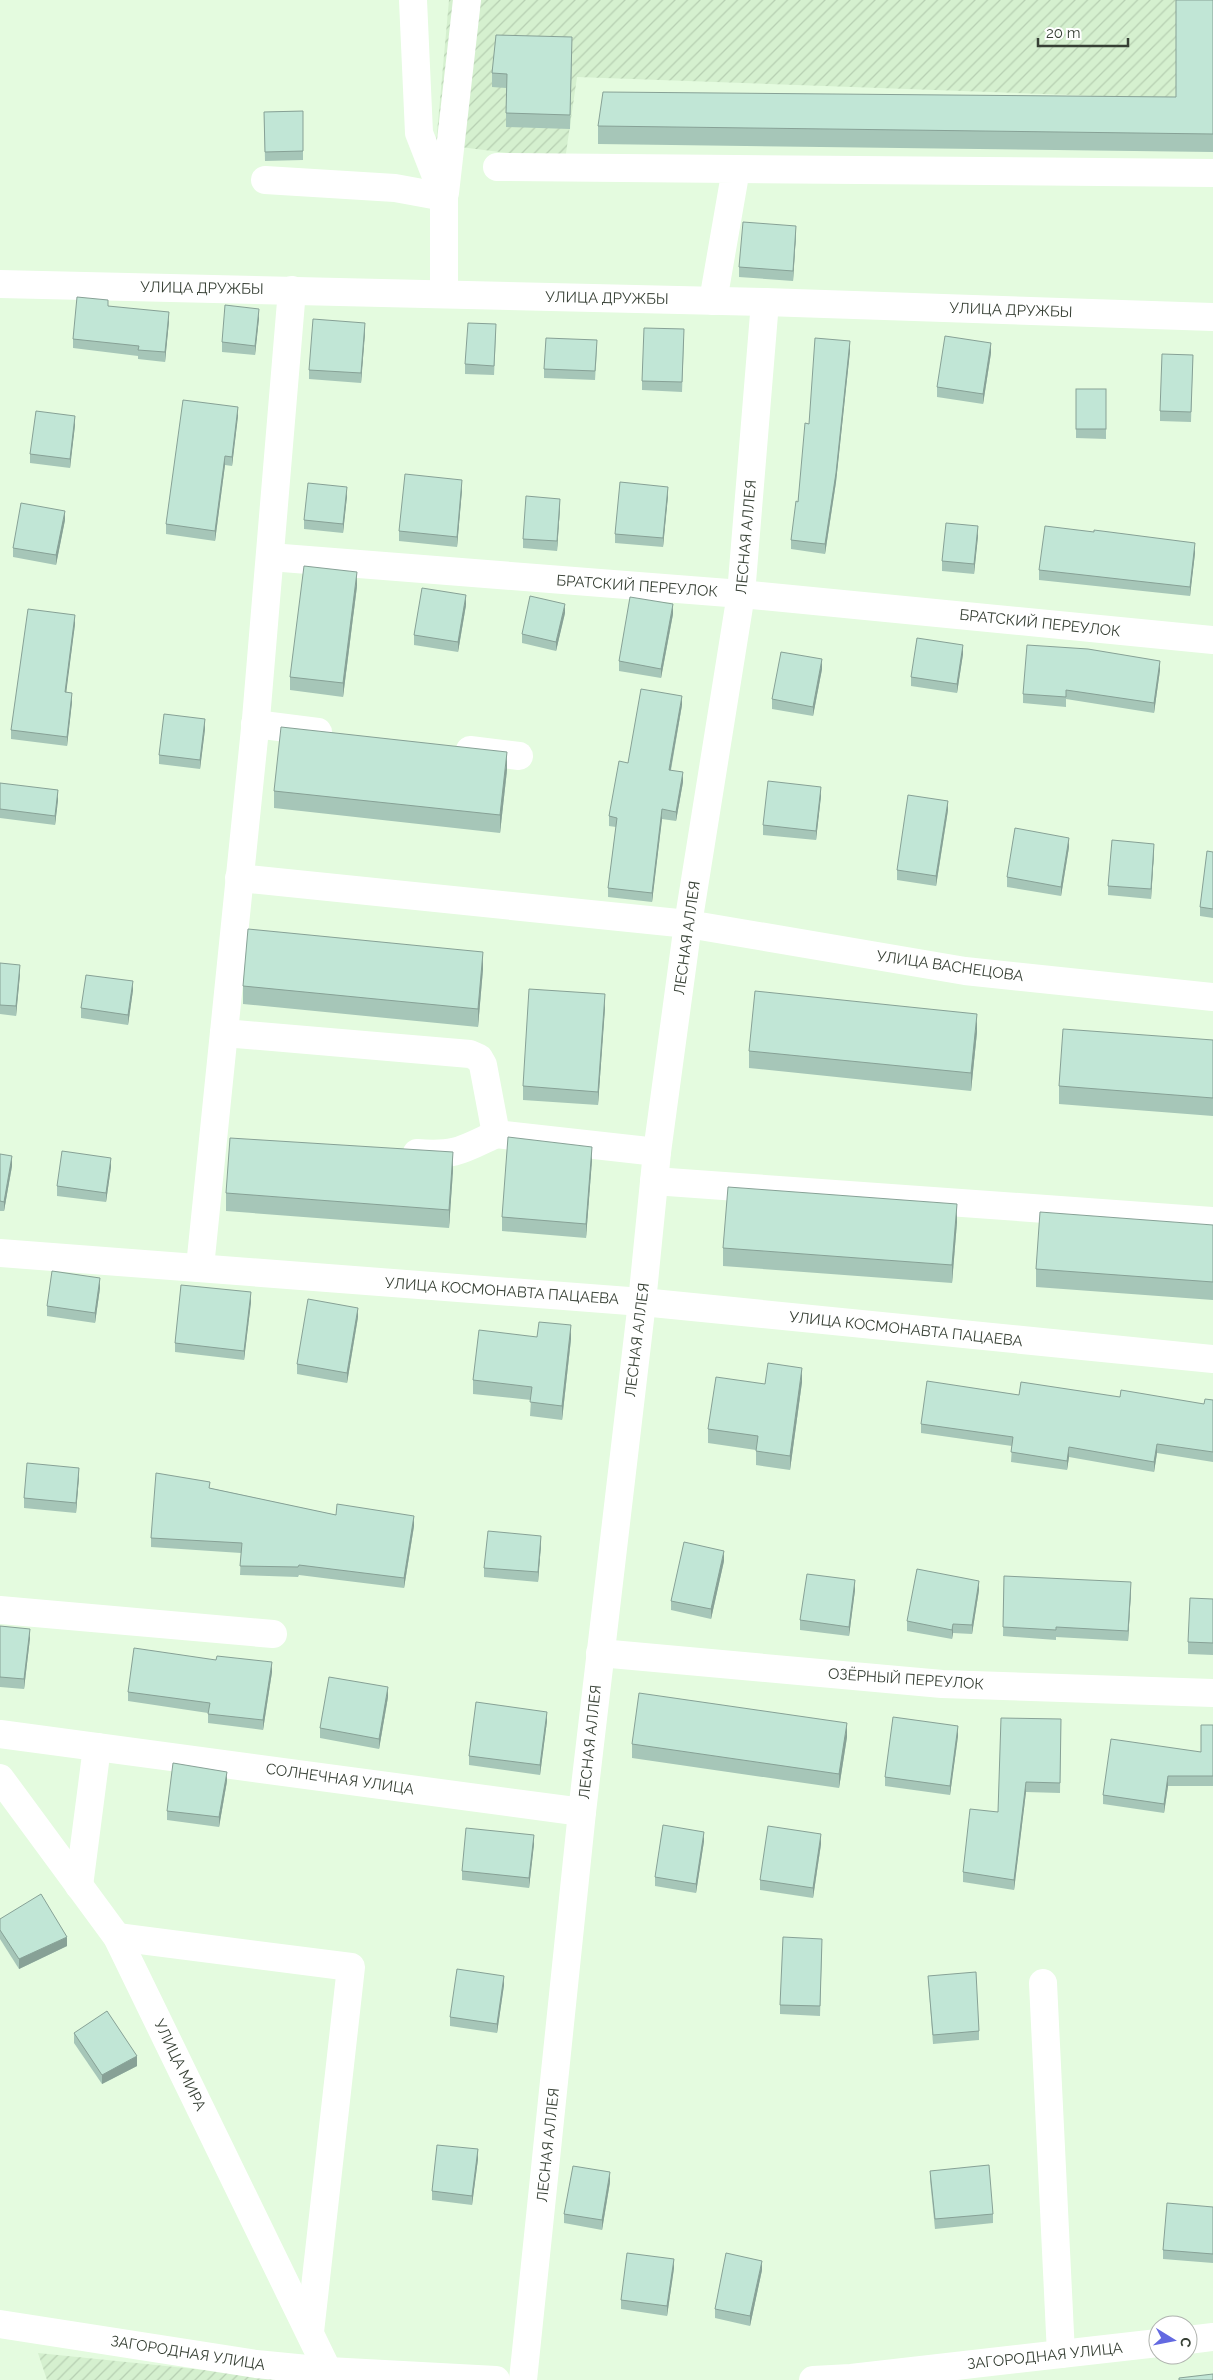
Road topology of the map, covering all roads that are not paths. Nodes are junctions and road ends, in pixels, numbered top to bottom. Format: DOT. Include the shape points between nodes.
graph roads {
  1 [pos="413,0"];
  2 [pos="467,0"];
  3 [pos="497,167"];
  4 [pos="736,169"];
  5 [pos="1213,173"];
  6 [pos="265,180"];
  7 [pos="444,197"];
  8 [pos="0,284"];
  9 [pos="292,290"];
  10 [pos="444,294"];
  11 [pos="713,301"];
  12 [pos="765,302"];
  13 [pos="1213,317"];
  14 [pos="270,557"];
  15 [pos="741,594"];
  16 [pos="1213,640"];
  17 [pos="255,724"];
  18 [pos="343,735"];
  19 [pos="440,747"];
  20 [pos="519,756"];
  21 [pos="239,878"];
  22 [pos="688,924"];
  23 [pos="1213,997"];
  24 [pos="224,1033"];
  25 [pos="496,1134"];
  26 [pos="213,1139"];
  27 [pos="242,1141"];
  28 [pos="396,1152"];
  29 [pos="657,1152"];
  30 [pos="654,1182"];
  31 [pos="1213,1221"];
  32 [pos="0,1253"];
  33 [pos="200,1267"];
  34 [pos="642,1302"];
  35 [pos="1213,1360"];
  36 [pos="0,1610"];
  37 [pos="273,1634"];
  38 [pos="600,1653"];
  39 [pos="1213,1693"];
  40 [pos="0,1734"];
  41 [pos="97,1747"];
  42 [pos="0,1778"];
  43 [pos="582,1812"];
  44 [pos="79,1886"];
  45 [pos="116,1937"];
  46 [pos="1043,1982"];
  47 [pos="0,2324"];
  48 [pos="310,2332"];
  49 [pos="1213,2337"];
  50 [pos="1198,2339"];
  51 [pos="1148,2344"];
  52 [pos="1061,2354"];
  53 [pos="328,2371"];
  54 [pos="264,2372"];
  55 [pos="851,2379"];
  56 [pos="496,2380"];
  57 [pos="523,2380"];
  58 [pos="813,2380"];
  1 -- 7 [label="street" via="419,133"];
  2 -- 7 [label="street"];
  3 -- 4 [label="street"];
  4 -- 5 [label="street"];
  4 -- 11 [label="street"];
  6 -- 7 [label="street" via="395,188"];
  7 -- 10 [label="street"];
  8 -- 9 [label="street, УЛИЦА ДРУЖБЫ"];
  9 -- 10 [label="street, УЛИЦА ДРУЖБЫ"];
  9 -- 14 [label="street"];
  10 -- 11 [label="street, УЛИЦА ДРУЖБЫ"];
  11 -- 12 [label="street, УЛИЦА ДРУЖБЫ"];
  12 -- 13 [label="street, УЛИЦА ДРУЖБЫ"];
  12 -- 15 [label="street, ЛЕСНАЯ АЛЛЕЯ"];
  14 -- 15 [label="street, БРАТСКИЙ ПЕРЕУЛОК"];
  14 -- 17 [label="street"];
  15 -- 16 [label="street, БРАТСКИЙ ПЕРЕУЛОК"];
  15 -- 22 [label="street, ЛЕСНАЯ АЛЛЕЯ"];
  17 -- 18 [label="street"];
  17 -- 21 [label="street"];
  19 -- 20 [label="street"];
  21 -- 22 [label="street, УЛИЦА ВАСНЕЦОВА"];
  21 -- 24 [label="street"];
  22 -- 23 [label="street, УЛИЦА ВАСНЕЦОВА" via="965,971"];
  22 -- 29 [label="street, ЛЕСНАЯ АЛЛЕЯ"];
  24 -- 25 [label="street" via="470,1054 479,1058 484,1066"];
  24 -- 26 [label="street"];
  25 -- 28 [label="street" via="459,1152 444,1155"];
  25 -- 29 [label="street"];
  26 -- 27 [label="street"];
  26 -- 33 [label="street"];
  29 -- 30 [label="street, ЛЕСНАЯ АЛЛЕЯ"];
  30 -- 31 [label="street"];
  30 -- 34 [label="street, ЛЕСНАЯ АЛЛЕЯ"];
  32 -- 33 [label="street, УЛИЦА КОСМОНАВТА ПАЦАЕВА"];
  33 -- 34 [label="street, УЛИЦА КОСМОНАВТА ПАЦАЕВА"];
  34 -- 35 [label="street, УЛИЦА КОСМОНАВТА ПАЦАЕВА"];
  34 -- 38 [label="street, ЛЕСНАЯ АЛЛЕЯ"];
  36 -- 37 [label="street"];
  38 -- 39 [label="street, ОЗЁРНЫЙ ПЕРЕУЛОК" via="942,1684"];
  38 -- 43 [label="street, ЛЕСНАЯ АЛЛЕЯ"];
  40 -- 41 [label="street, СОЛНЕЧНАЯ УЛИЦА"];
  41 -- 43 [label="street, СОЛНЕЧНАЯ УЛИЦА"];
  41 -- 44 [label="street"];
  42 -- 44 [label="street, УЛИЦА МИРА"];
  43 -- 57 [label="street, ЛЕСНАЯ АЛЛЕЯ"];
  44 -- 45 [label="street, УЛИЦА МИРА"];
  45 -- 48 [label="street, УЛИЦА МИРА"];
  45 -- 48 [label="street" via="352,1967"];
  46 -- 52 [label="street"];
  47 -- 54 [label="street, ЗАГОРОДНАЯ УЛИЦА"];
  48 -- 53 [label="street, УЛИЦА МИРА"];
  49 -- 50 [label="street"];
  51 -- 52 [label="street, ЗАГОРОДНАЯ УЛИЦА"];
  52 -- 55 [label="street, ЗАГОРОДНАЯ УЛИЦА"];
  53 -- 54 [label="street, ЗАГОРОДНАЯ УЛИЦА"];
  53 -- 56 [label="street, ЗАГОРОДНАЯ УЛИЦА"];
  55 -- 58 [label="street, ЗАГОРОДНАЯ УЛИЦА"];
}
